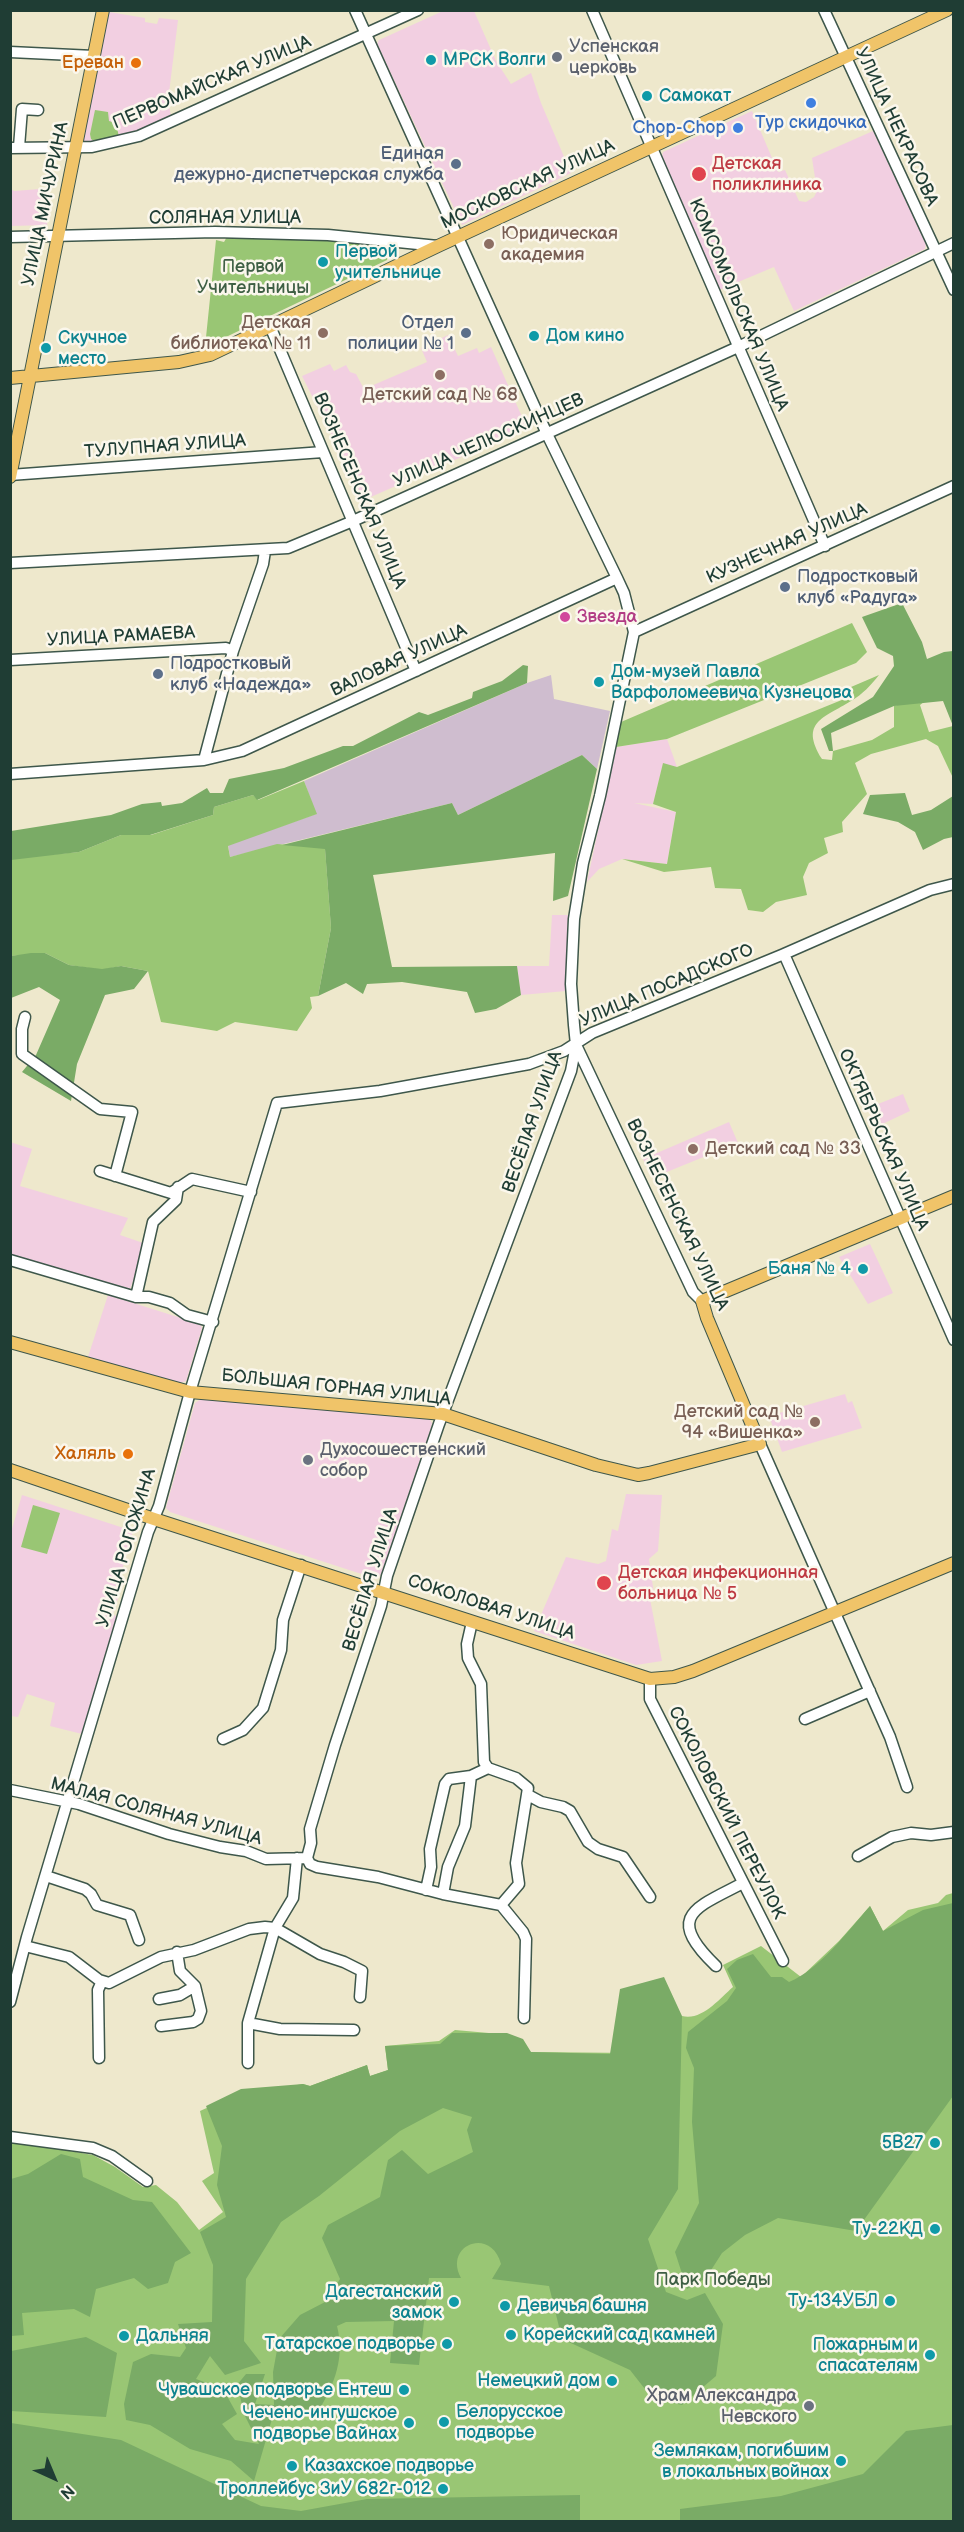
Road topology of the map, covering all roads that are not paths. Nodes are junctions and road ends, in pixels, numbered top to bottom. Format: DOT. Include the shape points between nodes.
graph roads {
  1 [pos="103,10"];
  2 [pos="355,10"];
  3 [pos="418,10"];
  4 [pos="592,10"];
  5 [pos="824,10"];
  6 [pos="947,10"];
  7 [pos="366,34"];
  8 [pos="10,52"];
  9 [pos="94,56"];
  10 [pos="845,56"];
  11 [pos="38,110"];
  12 [pos="77,147"];
  13 [pos="651,147"];
  14 [pos="15,148"];
  15 [pos="57,236"];
  16 [pos="10,237"];
  17 [pos="457,237"];
  18 [pos="954,243"];
  19 [pos="438,246"];
  20 [pos="936,252"];
  21 [pos="954,290"];
  22 [pos="270,326"];
  23 [pos="738,347"];
  24 [pos="29,376"];
  25 [pos="10,378"];
  26 [pos="547,434"];
  27 [pos="323,452"];
  28 [pos="11,476"];
  29 [pos="954,486"];
  30 [pos="353,521"];
  31 [pos="825,546"];
  32 [pos="265,551"];
  33 [pos="10,563"];
  34 [pos="617,578"];
  35 [pos="634,632"];
  36 [pos="233,651"];
  37 [pos="10,660"];
  38 [pos="416,671"];
  39 [pos="204,759"];
  40 [pos="10,774"];
  41 [pos="954,884"];
  42 [pos="784,954"];
  43 [pos="26,1017"];
  44 [pos="576,1044"];
  45 [pos="277,1103"];
  46 [pos="100,1171"];
  47 [pos="115,1176"];
  48 [pos="178,1187"];
  49 [pos="250,1192"];
  50 [pos="954,1196"];
  51 [pos="898,1219"];
  52 [pos="10,1260"];
  53 [pos="136,1297"];
  54 [pos="702,1301"];
  55 [pos="213,1322"];
  56 [pos="954,1340"];
  57 [pos="10,1342"];
  58 [pos="190,1392"];
  59 [pos="443,1414"];
  60 [pos="760,1444"];
  61 [pos="10,1470"];
  62 [pos="154,1519"];
  63 [pos="954,1563"];
  64 [pos="301,1565"];
  65 [pos="384,1592"];
  66 [pos="835,1612"];
  67 [pos="472,1622"];
  68 [pos="650,1679"];
  69 [pos="870,1691"];
  70 [pos="805,1719"];
  71 [pos="223,1739"];
  72 [pos="488,1768"];
  73 [pos="471,1776"];
  74 [pos="907,1787"];
  75 [pos="10,1791"];
  76 [pos="528,1795"];
  77 [pos="68,1803"];
  78 [pos="954,1832"];
  79 [pos="858,1856"];
  80 [pos="302,1858"];
  81 [pos="46,1876"];
  82 [pos="743,1884"];
  83 [pos="426,1890"];
  84 [pos="443,1894"];
  85 [pos="650,1898"];
  86 [pos="501,1905"];
  87 [pos="275,1928"];
  88 [pos="139,1940"];
  89 [pos="25,1946"];
  90 [pos="177,1952"];
  91 [pos="783,1960"];
  92 [pos="716,1966"];
  93 [pos="102,1981"];
  94 [pos="195,1986"];
  95 [pos="360,1997"];
  96 [pos="159,1999"];
  97 [pos="10,2002"];
  98 [pos="524,2018"];
  99 [pos="248,2023"];
  100 [pos="160,2026"];
  101 [pos="354,2030"];
  102 [pos="99,2058"];
  103 [pos="248,2063"];
  104 [pos="10,2137"];
  105 [pos="147,2181"];
  1 -- 9 [label="main road, УЛИЦА МИЧУРИНА"];
  2 -- 7 [label="street"];
  3 -- 7 [label="street, ПЕРВОМАЙСКАЯ УЛИЦА"];
  4 -- 13 [label="street, КОМСОМОЛЬСКАЯ УЛИЦА"];
  5 -- 10 [label="street, УЛИЦА НЕКРАСОВА"];
  6 -- 10 [label="main road, МОСКОВСКАЯ УЛИЦА"];
  7 -- 12 [label="street, ПЕРВОМАЙСКАЯ УЛИЦА" via="140,136 112,144"];
  7 -- 17 [label="street"];
  8 -- 9 [label="street"];
  9 -- 12 [label="main road, УЛИЦА МИЧУРИНА"];
  10 -- 13 [label="main road, МОСКОВСКАЯ УЛИЦА"];
  10 -- 20 [label="street, УЛИЦА НЕКРАСОВА"];
  11 -- 14 [label="street" via="22,109"];
  12 -- 14 [label="street, ПЕРВОМАЙСКАЯ УЛИЦА"];
  12 -- 15 [label="main road, УЛИЦА МИЧУРИНА"];
  13 -- 17 [label="main road, МОСКОВСКАЯ УЛИЦА"];
  13 -- 23 [label="street, КОМСОМОЛЬСКАЯ УЛИЦА"];
  15 -- 16 [label="street, СОЛЯНАЯ УЛИЦА"];
  15 -- 19 [label="street, СОЛЯНАЯ УЛИЦА" via="215,232 328,235"];
  15 -- 24 [label="main road, УЛИЦА МИЧУРИНА"];
  17 -- 19 [label="main road, МОСКОВСКАЯ УЛИЦА"];
  17 -- 26 [label="street"];
  18 -- 20 [label="street, УЛИЦА ЧЕЛЮСКИНЦЕВ"];
  19 -- 22 [label="main road, МОСКОВСКАЯ УЛИЦА"];
  20 -- 21 [label="street, УЛИЦА НЕКРАСОВА"];
  20 -- 23 [label="street, УЛИЦА ЧЕЛЮСКИНЦЕВ"];
  22 -- 24 [label="main road, МОСКОВСКАЯ УЛИЦА" via="195,360"];
  22 -- 27 [label="street, ВОЗНЕСЕНСКАЯ УЛИЦА"];
  23 -- 26 [label="street, УЛИЦА ЧЕЛЮСКИНЦЕВ"];
  23 -- 31 [label="street, КОМСОМОЛЬСКАЯ УЛИЦА"];
  24 -- 25 [label="main road, МОСКОВСКАЯ УЛИЦА"];
  24 -- 28 [label="main road, УЛИЦА МИЧУРИНА"];
  26 -- 30 [label="street, УЛИЦА ЧЕЛЮСКИНЦЕВ"];
  26 -- 34 [label="street"];
  27 -- 28 [label="street, ТУЛУПНАЯ УЛИЦА"];
  27 -- 30 [label="street, ВОЗНЕСЕНСКАЯ УЛИЦА"];
  29 -- 31 [label="street, КУЗНЕЧНАЯ УЛИЦА"];
  30 -- 32 [label="street, УЛИЦА ЧЕЛЮСКИНЦЕВ" via="288,548"];
  30 -- 38 [label="street, ВОЗНЕСЕНСКАЯ УЛИЦА"];
  31 -- 35 [label="street, КУЗНЕЧНАЯ УЛИЦА"];
  32 -- 33 [label="street, УЛИЦА ЧЕЛЮСКИНЦЕВ"];
  32 -- 36 [label="street"];
  34 -- 35 [label="street"];
  34 -- 38 [label="street, ВАЛОВАЯ УЛИЦА"];
  35 -- 44 [label="street, ВОЗНЕСЕНСКАЯ УЛИЦА" via="574,919 571,984"];
  36 -- 37 [label="street, УЛИЦА РАМАЕВА" via="226,648"];
  36 -- 39 [label="street"];
  38 -- 39 [label="street, ВАЛОВАЯ УЛИЦА" via="242,751"];
  39 -- 40 [label="street, ВАЛОВАЯ УЛИЦА"];
  41 -- 42 [label="street, УЛИЦА ПОСАДСКОГО" via="930,890"];
  42 -- 44 [label="street, УЛИЦА ПОСАДСКОГО" via="592,1033"];
  42 -- 51 [label="street, ОКТЯБРЬСКАЯ УЛИЦА"];
  43 -- 47 [label="street" via="22,1054 100,1109 132,1112"];
  44 -- 45 [label="street, УЛИЦА ПОСАДСКОГО" via="529,1064 380,1091"];
  44 -- 54 [label="street, ВОЗНЕСЕНСКАЯ УЛИЦА" via="693,1292"];
  44 -- 59 [label="street, ВЕСЁЛАЯ УЛИЦА" via="571,1071"];
  45 -- 49 [label="street, УЛИЦА РОГОЖИНА"];
  46 -- 47 [label="street"];
  47 -- 48 [label="street" via="171,1193"];
  48 -- 49 [label="street" via="192,1179"];
  48 -- 53 [label="street" via="176,1200 153,1222"];
  49 -- 55 [label="street, УЛИЦА РОГОЖИНА"];
  50 -- 51 [label="main road"];
  51 -- 54 [label="main road"];
  51 -- 56 [label="street, ОКТЯБРЬСКАЯ УЛИЦА"];
  52 -- 53 [label="street"];
  53 -- 55 [label="street" via="170,1303 187,1315"];
  54 -- 60 [label="main road, ВОЗНЕСЕНСКАЯ УЛИЦА"];
  55 -- 58 [label="street, УЛИЦА РОГОЖИНА"];
  57 -- 58 [label="main road, БОЛЬШАЯ ГОРНАЯ УЛИЦА"];
  58 -- 59 [label="main road, БОЛЬШАЯ ГОРНАЯ УЛИЦА"];
  58 -- 62 [label="street, УЛИЦА РОГОЖИНА"];
  59 -- 60 [label="main road, БОЛЬШАЯ ГОРНАЯ УЛИЦА" via="638,1475"];
  59 -- 65 [label="street, ВЕСЁЛАЯ УЛИЦА"];
  60 -- 66 [label="street, ВОЗНЕСЕНСКАЯ УЛИЦА"];
  61 -- 62 [label="main road, СОКОЛОВАЯ УЛИЦА"];
  62 -- 64 [label="main road, СОКОЛОВАЯ УЛИЦА"];
  62 -- 77 [label="street, УЛИЦА РОГОЖИНА"];
  63 -- 66 [label="main road, СОКОЛОВАЯ УЛИЦА"];
  64 -- 65 [label="main road, СОКОЛОВАЯ УЛИЦА"];
  64 -- 71 [label="street" via="283,1620 281,1650 263,1708 243,1730"];
  65 -- 67 [label="main road, СОКОЛОВАЯ УЛИЦА"];
  65 -- 80 [label="street, ВЕСЁЛАЯ УЛИЦА" via="310,1829 311,1843"];
  66 -- 68 [label="main road, СОКОЛОВАЯ УЛИЦА" via="693,1671"];
  66 -- 69 [label="street, ВОЗНЕСЕНСКАЯ УЛИЦА"];
  67 -- 68 [label="main road, СОКОЛОВАЯ УЛИЦА"];
  67 -- 72 [label="street" via="468,1658 481,1684 484,1762"];
  68 -- 82 [label="street, СОКОЛОВСКИЙ ПЕРЕУЛОК" via="650,1699"];
  69 -- 70 [label="street"];
  69 -- 74 [label="street, ВОЗНЕСЕНСКАЯ УЛИЦА"];
  72 -- 73 [label="street"];
  72 -- 76 [label="street" via="522,1781"];
  73 -- 83 [label="street" via="449,1779 445,1784 430,1849"];
  73 -- 84 [label="street" via="465,1826 448,1867"];
  75 -- 77 [label="street, МАЛАЯ СОЛЯНАЯ УЛИЦА"];
  76 -- 85 [label="street" via="570,1812 588,1842 623,1857"];
  76 -- 86 [label="street" via="516,1863 519,1884"];
  77 -- 80 [label="street, МАЛАЯ СОЛЯНАЯ УЛИЦА" via="266,1859"];
  77 -- 81 [label="street, УЛИЦА РОГОЖИНА"];
  78 -- 79 [label="street" via="892,1837"];
  80 -- 83 [label="street, МАЛАЯ СОЛЯНАЯ УЛИЦА" via="317,1867"];
  80 -- 87 [label="street, ВЕСЁЛАЯ УЛИЦА" via="293,1898"];
  81 -- 88 [label="street" via="85,1889 97,1905 130,1915"];
  81 -- 89 [label="street, УЛИЦА РОГОЖИНА"];
  82 -- 91 [label="street, СОКОЛОВСКИЙ ПЕРЕУЛОК"];
  82 -- 92 [label="street" via="699,1906 688,1923 689,1933"];
  83 -- 84 [label="street, МАЛАЯ СОЛЯНАЯ УЛИЦА"];
  84 -- 86 [label="street, МАЛАЯ СОЛЯНАЯ УЛИЦА"];
  86 -- 98 [label="street" via="526,1939"];
  87 -- 90 [label="street" via="249,1929 194,1950"];
  87 -- 95 [label="street" via="320,1954 362,1971"];
  87 -- 99 [label="street, ВЕСЁЛАЯ УЛИЦА"];
  89 -- 93 [label="street" via="69,1957"];
  89 -- 97 [label="street, УЛИЦА РОГОЖИНА"];
  90 -- 93 [label="street" via="109,1983"];
  90 -- 94 [label="street" via="180,1971"];
  93 -- 102 [label="street" via="98,1990"];
  94 -- 96 [label="street" via="180,1995"];
  94 -- 100 [label="street" via="201,2011 198,2019"];
  99 -- 101 [label="street" via="280,2029"];
  99 -- 103 [label="street, ВЕСЁЛАЯ УЛИЦА"];
  104 -- 105 [label="street" via="93,2148 112,2156"];
}
